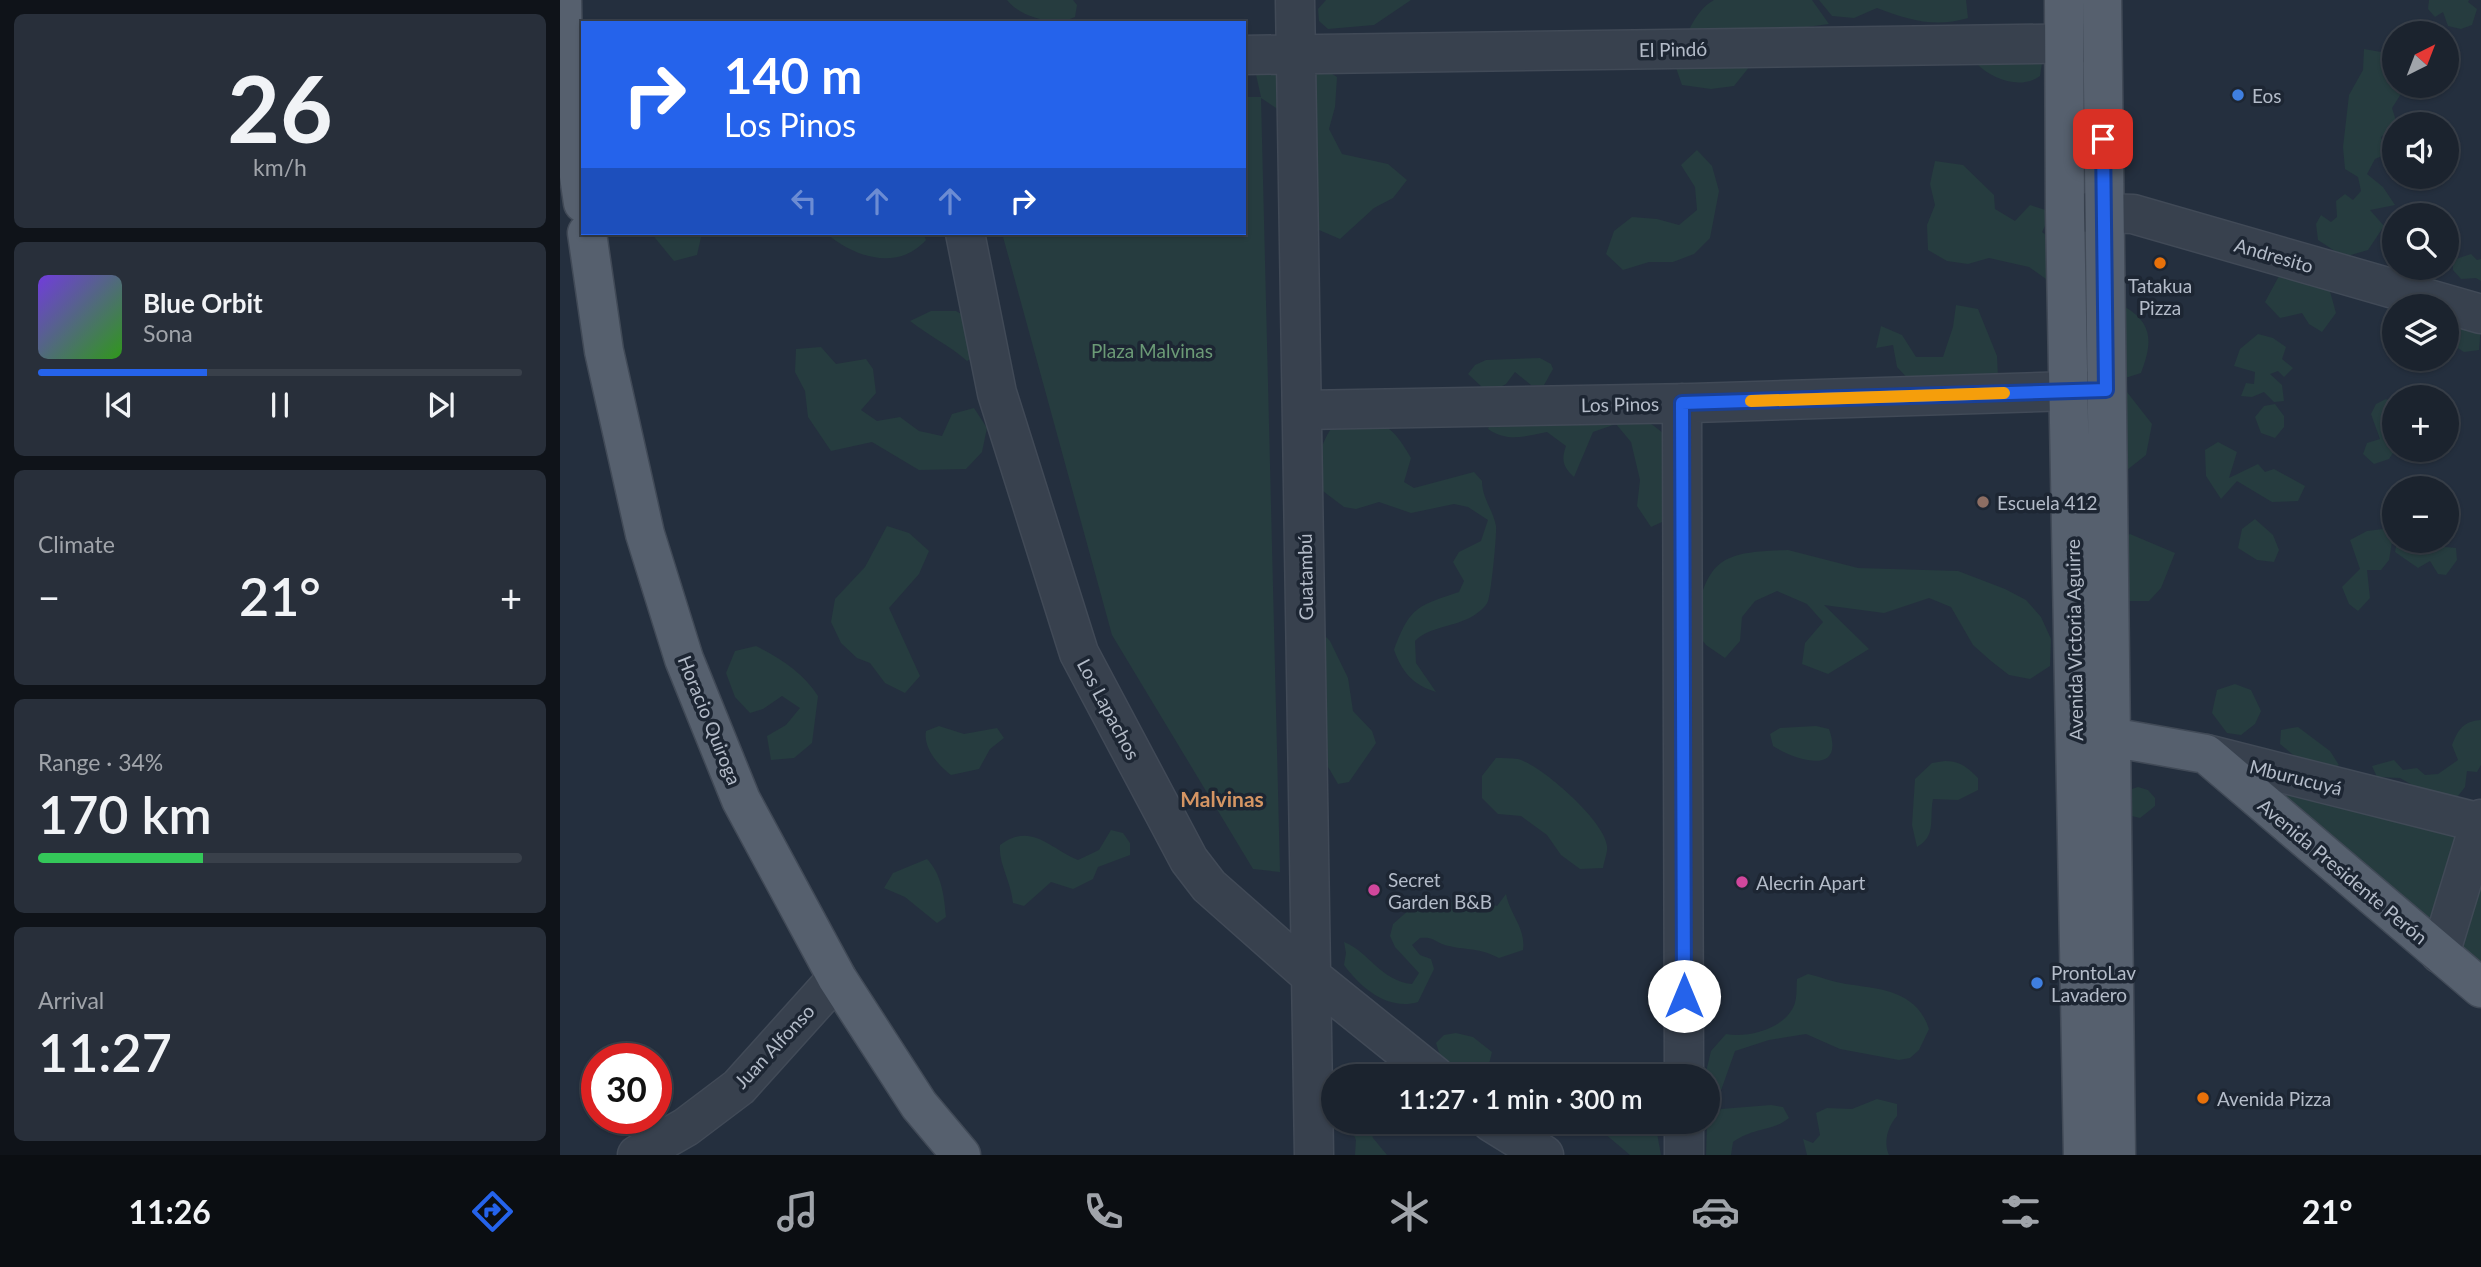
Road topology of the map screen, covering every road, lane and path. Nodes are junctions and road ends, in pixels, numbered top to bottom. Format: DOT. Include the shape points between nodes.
graph roads {
  1 [pos="562,0"];
  2 [pos="1295,0"];
  3 [pos="2064,0"];
  4 [pos="2102,0"];
  5 [pos="2101,43"];
  6 [pos="2063,44"];
  7 [pos="1296,54"];
  8 [pos="1246,55"];
  9 [pos="569,67"];
  10 [pos="581,184"];
  11 [pos="2104,211"];
  12 [pos="2065,212"];
  13 [pos="587,235"];
  14 [pos="965,235"];
  15 [pos="2481,314"];
  16 [pos="2088,390"];
  17 [pos="1682,403"];
  18 [pos="1302,410"];
  19 [pos="2110,737"];
  20 [pos="2206,754"];
  21 [pos="2481,822"];
  22 [pos="2440,954"];
  23 [pos="1311,977"];
  24 [pos="837,978"];
  25 [pos="2481,988"];
  26 [pos="1420,1064"];
  27 [pos="1684,1064"];
  28 [pos="1510,1134"];
  29 [pos="1684,1134"];
  30 [pos="637,1155"];
  31 [pos="961,1155"];
  32 [pos="1314,1155"];
  33 [pos="1544,1155"];
  34 [pos="1684,1155"];
  35 [pos="2083,1155"];
  36 [pos="2116,1155"];
  1 -- 9 [label="main road"];
  2 -- 7 [label="street, Guatambú"];
  3 -- 6 [label="main road, Avenida Victoria Aguirre"];
  4 -- 5 [label="main road, Avenida Victoria Aguirre"];
  5 -- 6 [label="street, El Pindó"];
  5 -- 11 [label="main road, Avenida Victoria Aguirre"];
  6 -- 7 [label="street, El Pindó"];
  6 -- 12 [label="main road, Avenida Victoria Aguirre"];
  7 -- 8 [label="street, El Pindó"];
  7 -- 18 [label="street, Guatambú"];
  9 -- 10 [label="main road"];
  11 -- 12 [label="street, Andresito"];
  11 -- 15 [label="street, Andresito" via="2133,214"];
  11 -- 16 [label="main road, Avenida Victoria Aguirre"];
  12 -- 16 [label="main road, Avenida Victoria Aguirre"];
  13 -- 24 [label="main road, Horacio Quiroga" via="604,352 645,534 684,659 741,800"];
  14 -- 23 [label="street, Los Lapachos" via="997,393 1079,653 1189,860 1209,887"];
  16 -- 17 [label="street, Los Pinos"];
  16 -- 19 [label="main road, Avenida Victoria Aguirre"];
  16 -- 35 [label="main road, Avenida Victoria Aguirre"];
  17 -- 18 [label="street, Los Pinos"];
  17 -- 27 [label="street"];
  18 -- 23 [label="street, Guatambú"];
  19 -- 20 [label="main road, Mburucuyá"];
  19 -- 36 [label="main road, Avenida Victoria Aguirre"];
  20 -- 21 [label="street, Mburucuyá"];
  20 -- 22 [label="main road, Avenida Presidente Perón"];
  21 -- 22 [label="street"];
  22 -- 25 [label="main road, Avenida Presidente Perón"];
  23 -- 26 [label="street, Los Lapachos"];
  23 -- 32 [label="street, Guatambú"];
  24 -- 30 [label="street, Juan Alfonso" via="739,1087 686,1127"];
  24 -- 31 [label="main road, Horacio Quiroga" via="919,1105"];
  28 -- 33 [label="street"];
  29 -- 34 [label="street"];
}
